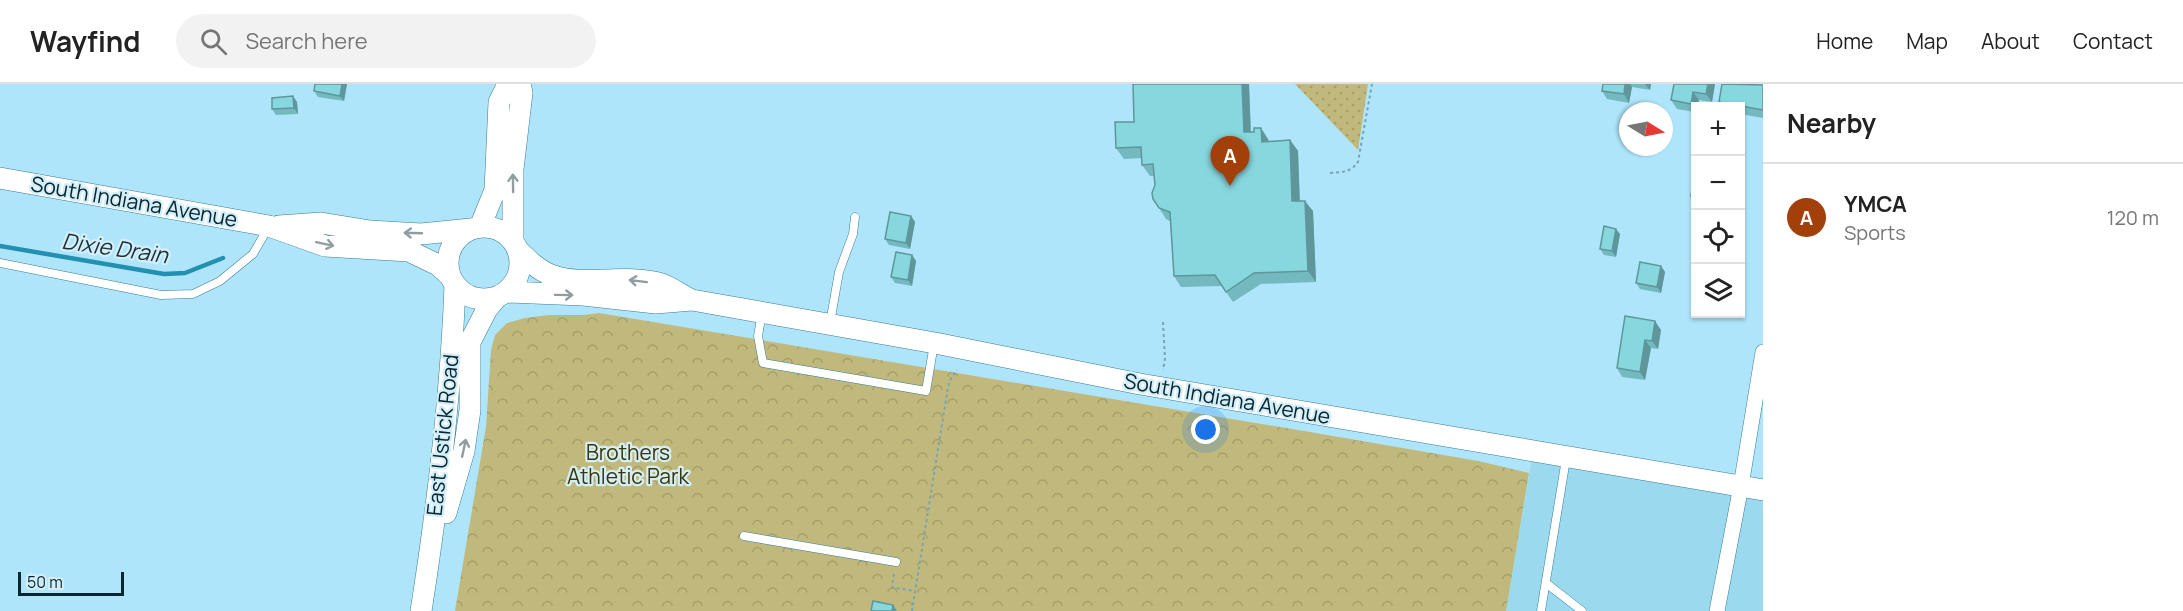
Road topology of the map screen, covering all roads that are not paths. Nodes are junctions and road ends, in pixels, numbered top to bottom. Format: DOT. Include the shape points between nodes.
graph roads {
  1 [pos="508,84"];
  2 [pos="520,84"];
  3 [pos="0,178"];
  4 [pos="855,217"];
  5 [pos="269,226"];
  6 [pos="476,228"];
  7 [pos="516,245"];
  8 [pos="0,263"];
  9 [pos="452,280"];
  10 [pos="502,295"];
  11 [pos="693,300"];
  12 [pos="762,312"];
  13 [pos="830,324"];
  14 [pos="935,343"];
  15 [pos="1762,360"];
  16 [pos="1566,457"];
  17 [pos="1741,486"];
  18 [pos="1763,489"];
  19 [pos="744,536"];
  20 [pos="896,562"];
  21 [pos="1546,583"];
  22 [pos="425,585"];
  23 [pos="421,611"];
  24 [pos="1541,611"];
  25 [pos="1582,611"];
  26 [pos="1717,611"];
  1 -- 6 [label="main road" via="499,102 495,190"];
  7 -- 2 [label="main road, one-way" via="513,169"];
  3 -- 5 [label="main road, South Indiana Avenue"];
  4 -- 13 [label="lane" via="839,272"];
  6 -- 5 [label="main road, South Indiana Avenue, one-way" via="421,234 321,223"];
  5 -- 8 [label="lane" via="253,254 220,281 194,294 161,295"];
  5 -- 9 [label="main road, South Indiana Avenue, one-way" via="325,246 409,251 438,265"];
  6 -- 7 [label="main road" via="499,229"];
  6 -- 9 [label="main road" via="456,240 451,248 448,267"];
  7 -- 10 [label="main road" via="520,259 518,278"];
  11 -- 7 [label="main road, South Indiana Avenue, one-way" via="659,283 552,275 536,267"];
  9 -- 10 [label="main road" via="461,292 479,299"];
  9 -- 22 [label="main road, East Ustick Road" via="450,383"];
  10 -- 11 [label="main road, South Indiana Avenue, one-way" via="582,295 656,303"];
  22 -- 10 [label="main road, East Ustick Road, one-way" via="464,451 470,410 470,342 487,309"];
  11 -- 12 [label="main road, South Indiana Avenue"];
  12 -- 13 [label="main road, South Indiana Avenue"];
  12 -- 14 [label="lane" via="758,336 763,363 926,391"];
  13 -- 14 [label="main road, South Indiana Avenue"];
  14 -- 16 [label="main road, South Indiana Avenue" via="1058,369"];
  15 -- 17 [label="street"];
  16 -- 17 [label="main road, South Indiana Avenue"];
  16 -- 21 [label="lane"];
  17 -- 18 [label="main road, South Indiana Avenue"];
  17 -- 26 [label="street"];
  19 -- 20 [label="lane"];
  21 -- 24 [label="lane"];
  21 -- 25 [label="lane"];
  22 -- 23 [label="main road, East Ustick Road"];
}
